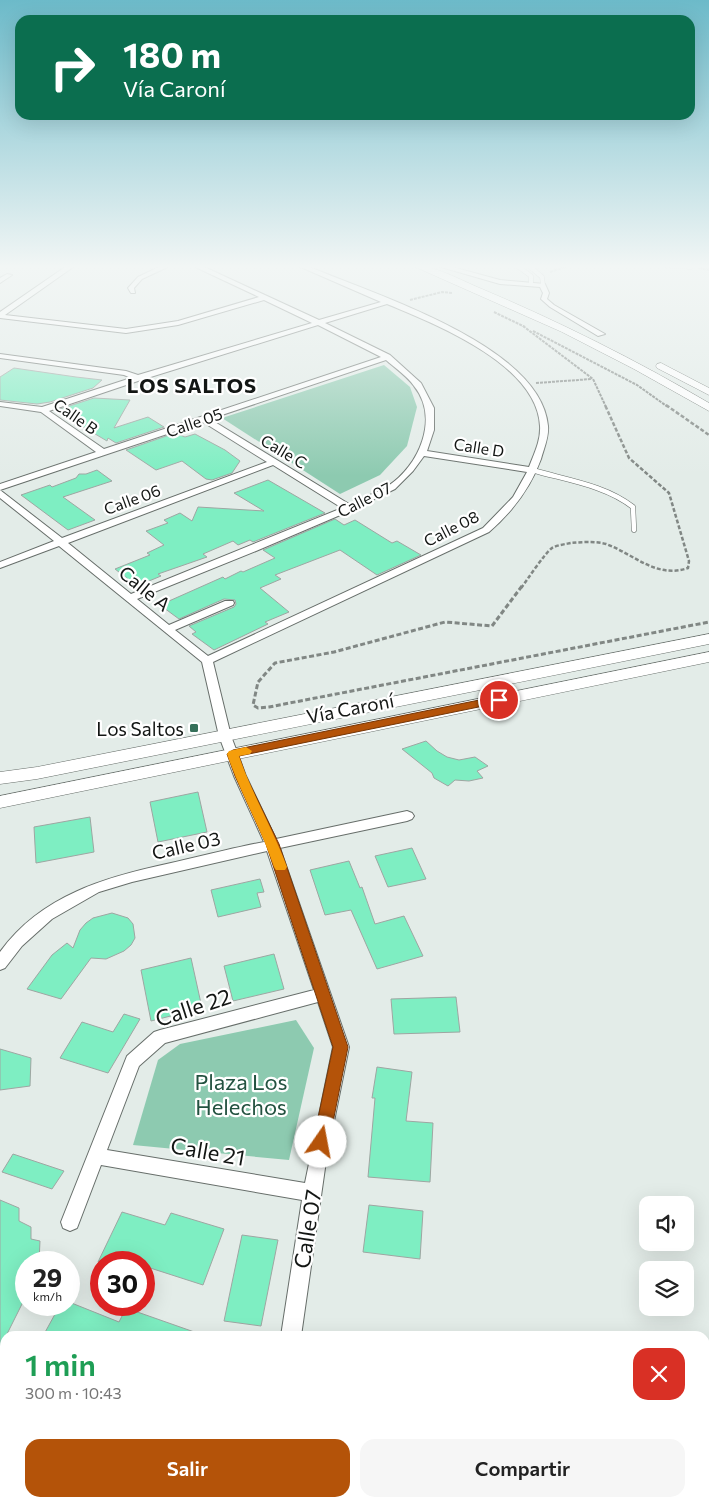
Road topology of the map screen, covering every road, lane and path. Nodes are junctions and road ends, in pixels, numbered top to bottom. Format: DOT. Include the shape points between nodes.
graph roads {
  1 [pos="278,335"];
  2 [pos="344,335"];
  3 [pos="461,335"];
  4 [pos="535,335"];
  5 [pos="541,335"];
  6 [pos="578,335"];
  7 [pos="0,356"];
  8 [pos="387,357"];
  9 [pos="648,359"];
  10 [pos="138,378"];
  11 [pos="593,379"];
  12 [pos="525,384"];
  13 [pos="709,392"];
  14 [pos="0,404"];
  15 [pos="709,408"];
  16 [pos="44,410"];
  17 [pos="204,419"];
  18 [pos="709,435"];
  19 [pos="103,453"];
  20 [pos="422,453"];
  21 [pos="274,462"];
  22 [pos="532,470"];
  23 [pos="0,488"];
  24 [pos="0,494"];
  25 [pos="349,508"];
  26 [pos="634,530"];
  27 [pos="60,542"];
  28 [pos="0,565"];
  29 [pos="130,598"];
  30 [pos="229,603"];
  31 [pos="709,622"];
  32 [pos="168,629"];
  33 [pos="709,640"];
  34 [pos="709,657"];
  35 [pos="207,661"];
  36 [pos="225,736"];
  37 [pos="233,754"];
  38 [pos="0,778"];
  39 [pos="0,802"];
  40 [pos="407,816"];
  41 [pos="272,844"];
  42 [pos="0,964"];
  43 [pos="324,994"];
  44 [pos="96,1156"];
  45 [pos="312,1193"];
  46 [pos="70,1222"];
  47 [pos="292,1331"];
  1 -- 10 [label="street"];
  2 -- 8 [label="street, Calle 07"];
  3 -- 12 [label="street, Calle 08" via="500,360"];
  4 -- 11 [label="path"];
  5 -- 18 [label="path" via="637,385"];
  6 -- 15 [label="main road" via="671,384"];
  7 -- 10 [label="street" via="126,373"];
  8 -- 17 [label="street, Calle 05"];
  8 -- 20 [label="street, Calle 07" via="418,385 430,408 430,430"];
  9 -- 13 [label="main road"];
  10 -- 16 [label="street"];
  11 -- 12 [label="path"];
  11 -- 31 [label="path" via="629,458 669,493 689,561 688,568 680,572 662,570 604,544 564,544 552,548 492,626 445,622 334,652 276,663 258,682 252,703 258,708 269,707"];
  12 -- 22 [label="street, Calle 08" via="544,420 543,438"];
  14 -- 16 [label="street, Calle B"];
  16 -- 19 [label="street, Calle B"];
  17 -- 19 [label="street, Calle 05"];
  17 -- 21 [label="street, Calle C"];
  19 -- 23 [label="street, Calle 05"];
  20 -- 22 [label="street, Calle D"];
  20 -- 25 [label="street, Calle 07" via="392,487"];
  21 -- 25 [label="street, Calle C"];
  21 -- 27 [label="street, Calle 06"];
  22 -- 26 [label="lane" via="628,501 633,507"];
  22 -- 35 [label="street, Calle 08" via="520,495 486,530"];
  24 -- 27 [label="street, Calle A"];
  25 -- 29 [label="street, Calle 07"];
  27 -- 28 [label="street, Calle 06"];
  27 -- 29 [label="street, Calle A"];
  29 -- 32 [label="street, Calle A"];
  30 -- 32 [label="street"];
  32 -- 35 [label="street, Calle A"];
  33 -- 36 [label="main road, Vía Caroní"];
  34 -- 37 [label="main road, Vía Caroní"];
  35 -- 36 [label="street"];
  36 -- 37 [label="street, Calle 07"];
  36 -- 38 [label="main road, Vía Caroní"];
  37 -- 39 [label="main road, Vía Caroní"];
  37 -- 41 [label="street, Calle 07"];
  40 -- 41 [label="street, Calle 03"];
  41 -- 42 [label="street, Calle 03" via="124,879 84,893 46,914 20,936"];
  41 -- 43 [label="street, Calle 07"];
  43 -- 44 [label="street, Calle 22" via="160,1037 133,1061"];
  43 -- 45 [label="street, Calle 07" via="341,1047"];
  44 -- 45 [label="street, Calle 21"];
  44 -- 46 [label="street, Calle 22"];
  45 -- 47 [label="street, Calle 07"];
}
